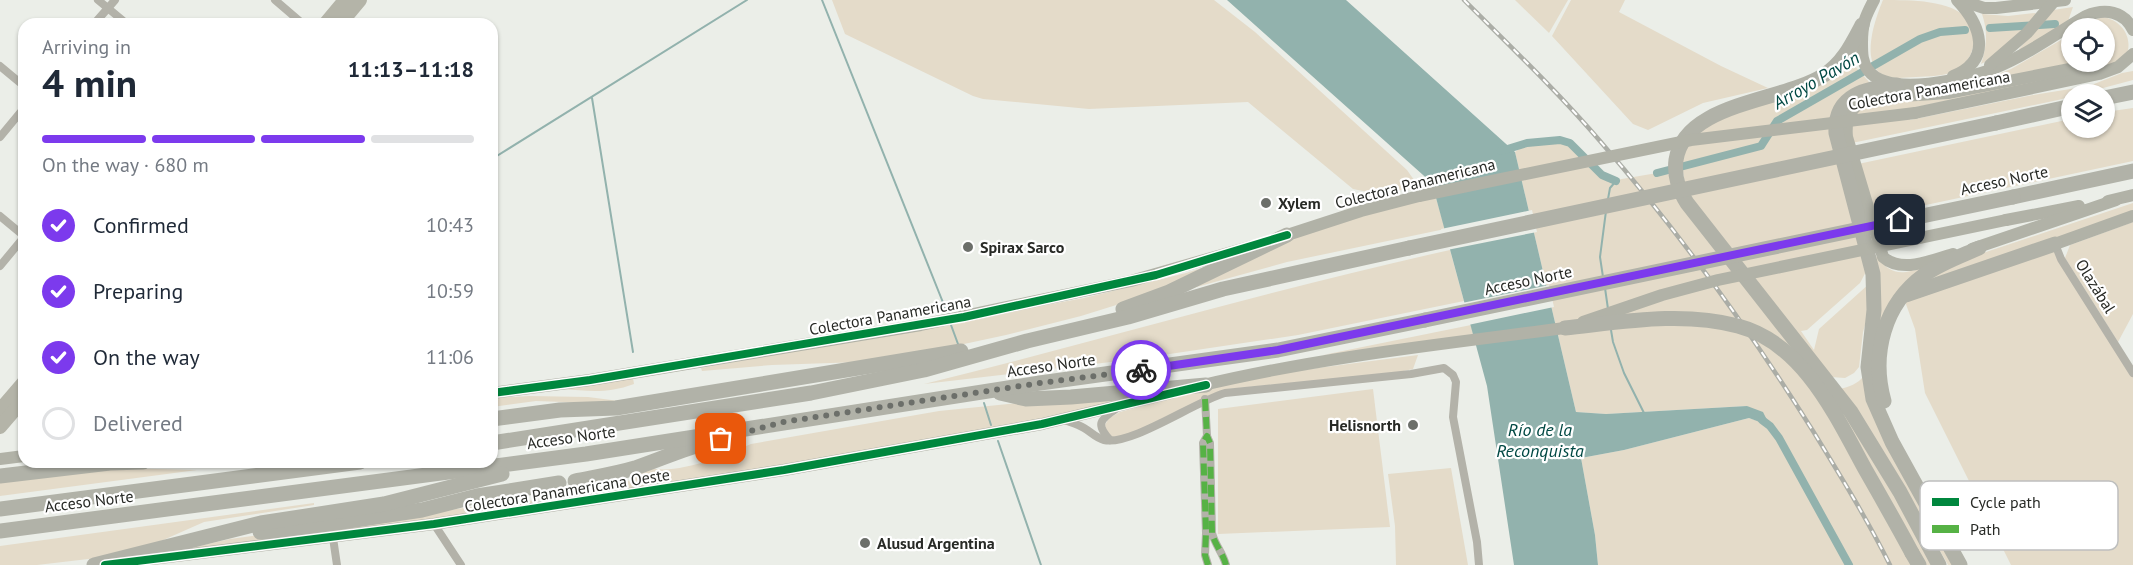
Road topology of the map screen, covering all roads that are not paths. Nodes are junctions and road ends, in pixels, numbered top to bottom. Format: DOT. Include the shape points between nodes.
graph roads {
  1 [pos="98,0"];
  2 [pos="115,0"];
  3 [pos="275,0"];
  4 [pos="345,0"];
  5 [pos="360,0"];
  6 [pos="1867,0"];
  7 [pos="1874,0"];
  8 [pos="1958,0"];
  9 [pos="2030,0"];
  10 [pos="2058,1"];
  11 [pos="108,8"];
  12 [pos="2006,8"];
  13 [pos="99,18"];
  14 [pos="120,18"];
  15 [pos="296,18"];
  16 [pos="330,18"];
  17 [pos="345,18"];
  18 [pos="1864,20"];
  19 [pos="2133,30"];
  20 [pos="2061,32"];
  21 [pos="2057,33"];
  22 [pos="2133,54"];
  23 [pos="0,66"];
  24 [pos="2061,71"];
  25 [pos="1971,76"];
  26 [pos="18,82"];
  27 [pos="1938,82"];
  28 [pos="1897,85"];
  29 [pos="2133,92"];
  30 [pos="2115,96"];
  31 [pos="2061,108"];
  32 [pos="18,115"];
  33 [pos="0,137"];
  34 [pos="2133,171"];
  35 [pos="2133,195"];
  36 [pos="2116,200"];
  37 [pos="0,216"];
  38 [pos="2133,216"];
  39 [pos="18,231"];
  40 [pos="1287,236"];
  41 [pos="18,244"];
  42 [pos="2055,244"];
  43 [pos="1979,248"];
  44 [pos="0,266"];
  45 [pos="1903,296"];
  46 [pos="1565,328"];
  47 [pos="1027,341"];
  48 [pos="2133,373"];
  49 [pos="18,389"];
  50 [pos="498,392"];
  51 [pos="992,392"];
  52 [pos="1206,392"];
  53 [pos="18,406"];
  54 [pos="1122,406"];
  55 [pos="0,410"];
  56 [pos="498,417"];
  57 [pos="1062,419"];
  58 [pos="783,422"];
  59 [pos="0,427"];
  60 [pos="1207,436"];
  61 [pos="1110,441"];
  62 [pos="498,442"];
  63 [pos="586,454"];
  64 [pos="18,457"];
  65 [pos="0,459"];
  66 [pos="498,466"];
  67 [pos="68,468"];
  68 [pos="314,468"];
  69 [pos="479,468"];
  70 [pos="0,476"];
  71 [pos="575,481"];
  72 [pos="1921,481"];
  73 [pos="559,483"];
  74 [pos="1920,492"];
  75 [pos="0,509"];
  76 [pos="434,524"];
  77 [pos="1920,529"];
  78 [pos="0,531"];
  79 [pos="215,535"];
  80 [pos="333,538"];
  81 [pos="1215,543"];
  82 [pos="1204,544"];
  83 [pos="1931,550"];
  84 [pos="1952,550"];
  85 [pos="1953,550"];
  86 [pos="168,556"];
  87 [pos="1916,559"];
  88 [pos="457,564"];
  89 [pos="1960,564"];
  90 [pos="94,565"];
  91 [pos="105,565"];
  92 [pos="337,565"];
  93 [pos="1208,565"];
  94 [pos="1226,565"];
  95 [pos="1479,565"];
  96 [pos="1939,565"];
  1 -- 11 [label="street"];
  2 -- 11 [label="street"];
  3 -- 15 [label="street"];
  4 -- 16 [label="main road"];
  5 -- 17 [label="main road"];
  6 -- 18 [label="main road"];
  7 -- 18 [label="main road"];
  8 -- 12 [label="main road" via="1984,8"];
  8 -- 27 [label="main road" via="1975,22 1979,48 1966,70"];
  9 -- 12 [label="main road"];
  10 -- 12 [label="main road"];
  10 -- 25 [label="main road" via="1998,60"];
  11 -- 13 [label="street"];
  11 -- 14 [label="street"];
  18 -- 28 [label="main road" via="1865,66 1874,76"];
  18 -- 77 [label="highway" via="1845,55 1824,75 1705,119 1687,134 1676,158 1676,175 1687,203 1851,412"];
  19 -- 21 [label="main road" via="2122,16 2102,11"];
  20 -- 21 [label="main road"];
  21 -- 25 [label="main road" via="2009,62"];
  22 -- 40 [label="main road, Colectora Panamericana, bridge" via="2118,67 2099,74 1916,113 1691,140 1419,196"];
  23 -- 26 [label="street"];
  24 -- 43 [label="main road" via="1948,93 1872,98 1860,102 1850,112 1847,137 1883,257 1894,264 1910,265"];
  25 -- 27 [label="main road"];
  27 -- 28 [label="main road"];
  28 -- 74 [label="highway" via="1870,88 1850,98 1839,112 1836,133 1873,274 1868,367 1873,399"];
  29 -- 30 [label="highway"];
  31 -- 47 [label="highway, Acceso Norte, bridge" via="1223,289"];
  32 -- 33 [label="street"];
  34 -- 51 [label="highway, Acceso Norte, bridge" via="1278,350"];
  35 -- 36 [label="main road, Colectora Panamericana Oeste"];
  36 -- 43 [label="main road"];
  36 -- 46 [label="main road, Colectora Panamericana Oeste, bridge" via="1697,285"];
  37 -- 39 [label="street"];
  38 -- 42 [label="main road"];
  40 -- 47 [label="highway" via="1169,292"];
  40 -- 50 [label="main road, Colectora Panamericana" via="1156,275 1003,309 701,362"];
  41 -- 44 [label="street"];
  42 -- 45 [label="highway"];
  42 -- 48 [label="street, Olazábal"];
  43 -- 45 [label="highway" via="1926,273"];
  45 -- 72 [label="highway" via="1881,339 1880,385"];
  46 -- 52 [label="main road, Colectora Panamericana Oeste" via="1311,362"];
  46 -- 87 [label="highway, bridge" via="1687,320 1741,327 1769,339 1800,367 1830,406"];
  47 -- 56 [label="highway" via="616,408"];
  47 -- 62 [label="highway, Acceso Norte" via="924,370 811,393"];
  49 -- 55 [label="main road"];
  51 -- 52 [label="highway" via="1026,399"];
  51 -- 58 [label="highway, Acceso Norte"];
  52 -- 54 [label="main road, Colectora Panamericana Oeste"];
  52 -- 60 [label="street"];
  52 -- 61 [label="street" via="1131,436"];
  52 -- 95 [label="street" via="1447,370 1456,382 1453,417"];
  53 -- 59 [label="main road"];
  54 -- 57 [label="main road, Colectora Panamericana Oeste"];
  54 -- 61 [label="street" via="1101,423"];
  57 -- 61 [label="street"];
  57 -- 76 [label="main road, Colectora Panamericana Oeste" via="784,470"];
  58 -- 63 [label="highway, Acceso Norte"];
  58 -- 71 [label="highway" via="680,450 605,476"];
  60 -- 81 [label="street"];
  60 -- 82 [label="street" via="1203,444"];
  63 -- 66 [label="highway, Acceso Norte"];
  63 -- 79 [label="highway" via="384,504 261,523"];
  64 -- 65 [label="main road"];
  67 -- 70 [label="highway"];
  68 -- 75 [label="highway, Acceso Norte"];
  69 -- 78 [label="highway, Acceso Norte"];
  73 -- 79 [label="highway" via="366,519"];
  76 -- 80 [label="main road, Colectora Panamericana Oeste"];
  76 -- 88 [label="street"];
  79 -- 86 [label="highway"];
  80 -- 86 [label="main road, Colectora Panamericana Oeste"];
  80 -- 92 [label="street"];
  81 -- 82 [label="street"];
  81 -- 94 [label="street"];
  82 -- 93 [label="street"];
  83 -- 96 [label="highway"];
  84 -- 89 [label="highway"];
  85 -- 89 [label="highway"];
  86 -- 90 [label="highway"];
  86 -- 91 [label="main road, Colectora Panamericana Oeste"];
}
